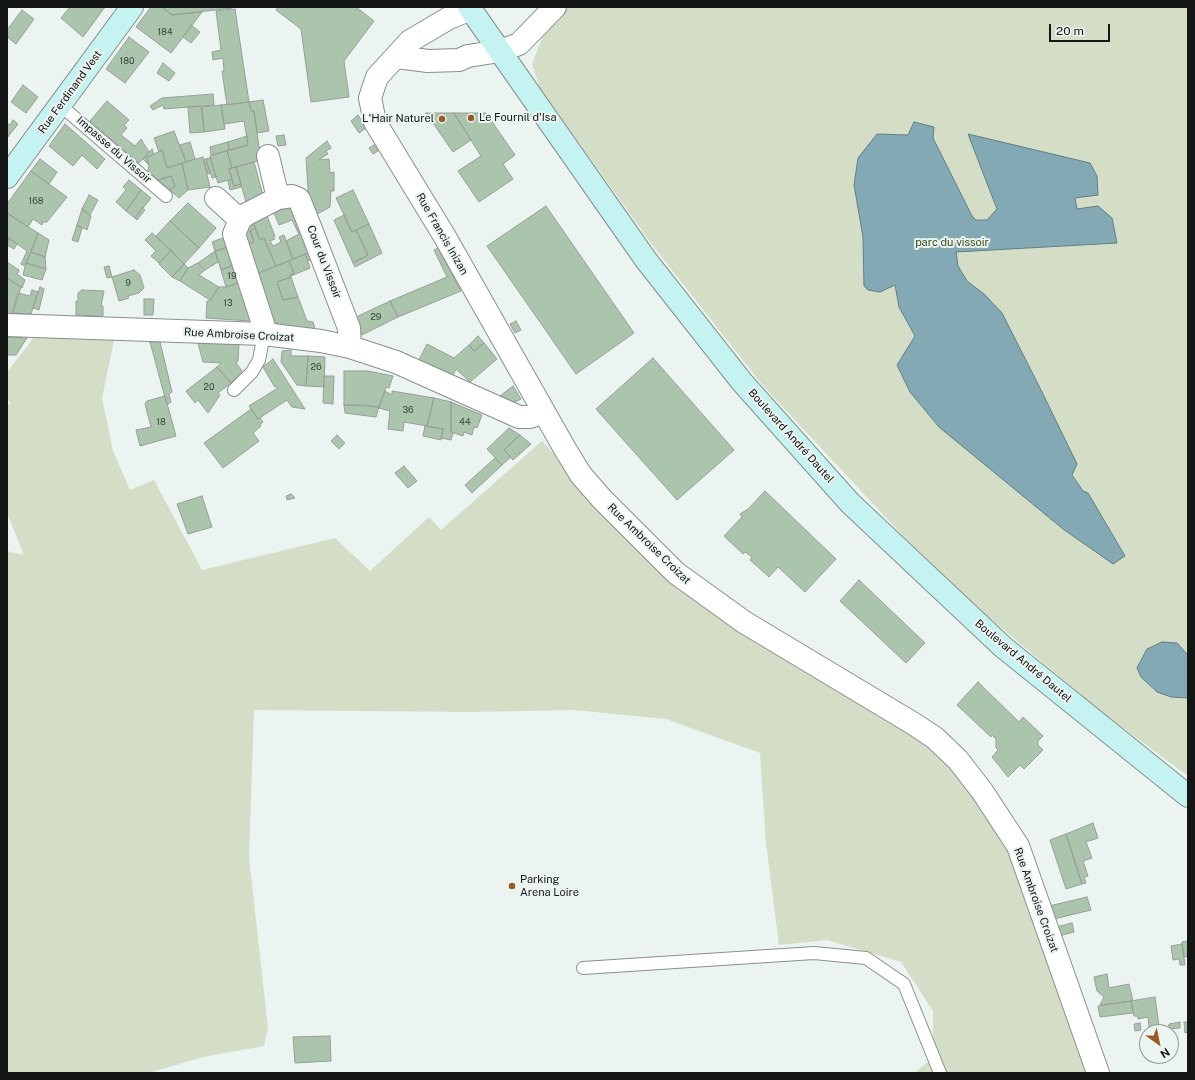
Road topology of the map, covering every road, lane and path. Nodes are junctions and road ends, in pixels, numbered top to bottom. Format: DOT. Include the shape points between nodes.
graph roads {
  1 [pos="132,7"];
  2 [pos="554,7"];
  3 [pos="472,8"];
  4 [pos="500,52"];
  5 [pos="397,57"];
  6 [pos="60,105"];
  7 [pos="268,156"];
  8 [pos="7,177"];
  9 [pos="166,196"];
  10 [pos="216,198"];
  11 [pos="278,198"];
  12 [pos="240,220"];
  13 [pos="7,325"];
  14 [pos="264,334"];
  15 [pos="350,347"];
  16 [pos="234,390"];
  17 [pos="544,412"];
  18 [pos="1188,796"];
  19 [pos="583,968"];
  20 [pos="940,1073"];
  21 [pos="1098,1073"];
  1 -- 6 [label="main road, Rue Ferdinand Vest"];
  2 -- 4 [label="street" via="520,44"];
  3 -- 4 [label="main road, Boulevard André Dautel"];
  3 -- 5 [label="street, Rue Francis Inizan" via="410,40"];
  4 -- 5 [label="street" via="474,55 459,60 428,61"];
  4 -- 18 [label="main road, Boulevard André Dautel" via="646,260 742,382 850,503 1004,647"];
  5 -- 17 [label="street, Rue Francis Inizan" via="377,77 370,98 376,122 445,237"];
  6 -- 8 [label="main road, Rue Ferdinand Vest"];
  6 -- 9 [label="lane, Impasse du Vissoir"];
  7 -- 11 [label="street"];
  10 -- 12 [label="street"];
  11 -- 12 [label="street, Cour du Vissoir"];
  11 -- 15 [label="street, Cour du Vissoir" via="292,196 299,199 349,328"];
  12 -- 14 [label="street" via="234,234 264,327"];
  13 -- 14 [label="street, Rue Ambroise Croizat"];
  14 -- 15 [label="street, Rue Ambroise Croizat"];
  14 -- 16 [label="lane" via="259,360 252,372"];
  15 -- 17 [label="street, Rue Ambroise Croizat" via="396,362 519,417 530,417"];
  17 -- 21 [label="street, Rue Ambroise Croizat" via="581,475 642,541 676,573 744,622 914,724 935,738 958,760 1018,846"];
  19 -- 20 [label="lane" via="814,953 866,958 904,984"];
}
